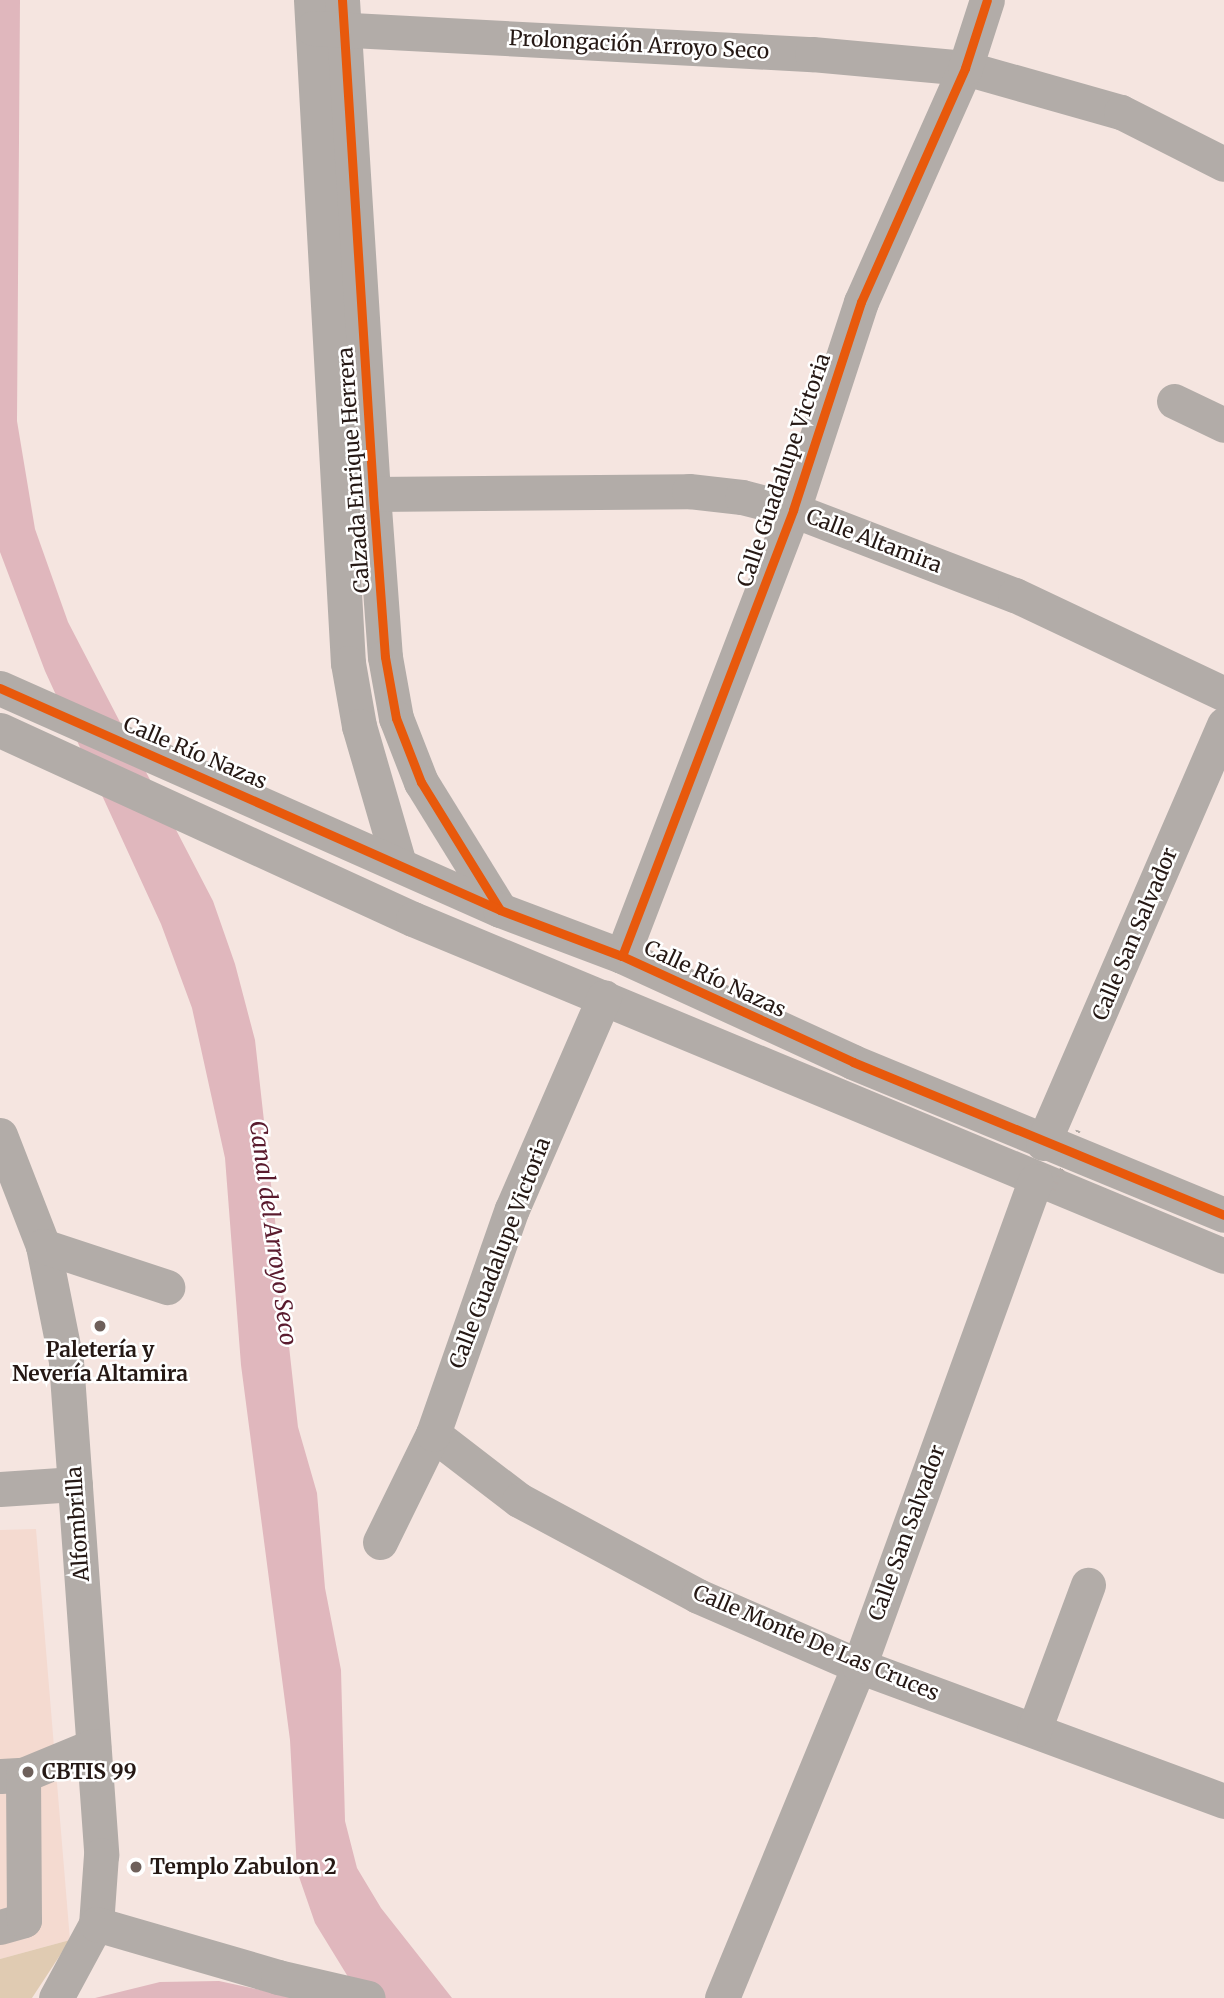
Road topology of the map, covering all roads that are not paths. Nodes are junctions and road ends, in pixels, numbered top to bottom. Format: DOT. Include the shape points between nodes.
graph roads {
  1 [pos="987,0"];
  2 [pos="327,15"];
  3 [pos="965,68"];
  4 [pos="1224,164"];
  5 [pos="1174,401"];
  6 [pos="1224,425"];
  7 [pos="373,494"];
  8 [pos="793,510"];
  9 [pos="0,688"];
  10 [pos="1224,694"];
  11 [pos="1224,725"];
  12 [pos="0,730"];
  13 [pos="399,864"];
  14 [pos="500,910"];
  15 [pos="622,956"];
  16 [pos="604,997"];
  17 [pos="0,1135"];
  18 [pos="1043,1143"];
  19 [pos="1044,1185"];
  20 [pos="1224,1215"];
  21 [pos="43,1246"];
  22 [pos="1224,1256"];
  23 [pos="167,1287"];
  24 [pos="433,1434"];
  25 [pos="75,1484"];
  26 [pos="0,1489"];
  27 [pos="380,1542"];
  28 [pos="1088,1585"];
  29 [pos="859,1666"];
  30 [pos="1034,1730"];
  31 [pos="93,1745"];
  32 [pos="11,1775"];
  33 [pos="1224,1801"];
  34 [pos="96,1924"];
  35 [pos="0,1927"];
  36 [pos="56,1998"];
  37 [pos="368,1998"];
  38 [pos="722,1998"];
  1 -- 3 [label="street, Calle Guadalupe Victoria"];
  2 -- 3 [label="street, Prolongación Arroyo Seco"];
  2 -- 7 [label="street, Calzada Enrique Herrera"];
  2 -- 13 [label="street, Calzada Enrique Herrera" via="348,663 359,726"];
  3 -- 4 [label="street, Prolongación Arroyo Seco" via="1121,112"];
  3 -- 8 [label="street, Calle Guadalupe Victoria" via="861,302"];
  5 -- 6 [label="street"];
  7 -- 8 [label="street, Calle Altamira" via="690,491 742,496"];
  7 -- 14 [label="street, Calzada Enrique Herrera" via="385,657 396,718 421,782"];
  8 -- 10 [label="street, Calle Altamira" via="1015,595"];
  8 -- 15 [label="street, Calle Guadalupe Victoria"];
  9 -- 13 [label="street, Calle Río Nazas"];
  11 -- 18 [label="street, Calle San Salvador"];
  12 -- 16 [label="street" via="413,919"];
  13 -- 14 [label="street, Calle Río Nazas"];
  14 -- 15 [label="street, Calle Río Nazas"];
  15 -- 18 [label="street, Calle Río Nazas" via="852,1062"];
  16 -- 19 [label="street"];
  16 -- 24 [label="street, Calle Guadalupe Victoria" via="512,1209"];
  17 -- 21 [label="street, Alfombrilla"];
  18 -- 20 [label="street, Calle Río Nazas"];
  19 -- 22 [label="street"];
  19 -- 29 [label="street, Calle San Salvador"];
  21 -- 23 [label="street"];
  21 -- 25 [label="street, Alfombrilla" via="66,1361"];
  24 -- 27 [label="street, Calle Guadalupe Victoria"];
  24 -- 29 [label="street, Calle Monte De Las Cruces" via="519,1500 698,1596"];
  25 -- 26 [label="street"];
  25 -- 31 [label="street, Alfombrilla"];
  28 -- 30 [label="street"];
  29 -- 30 [label="street, Calle Monte De Las Cruces"];
  29 -- 38 [label="street, Calle San Salvador"];
  30 -- 33 [label="street, Calle Monte De Las Cruces"];
  31 -- 32 [label="street"];
  31 -- 34 [label="street, Alfombrilla" via="101,1855"];
  32 -- 35 [label="street" via="24,1920"];
  34 -- 36 [label="street"];
  34 -- 37 [label="street"];
}
